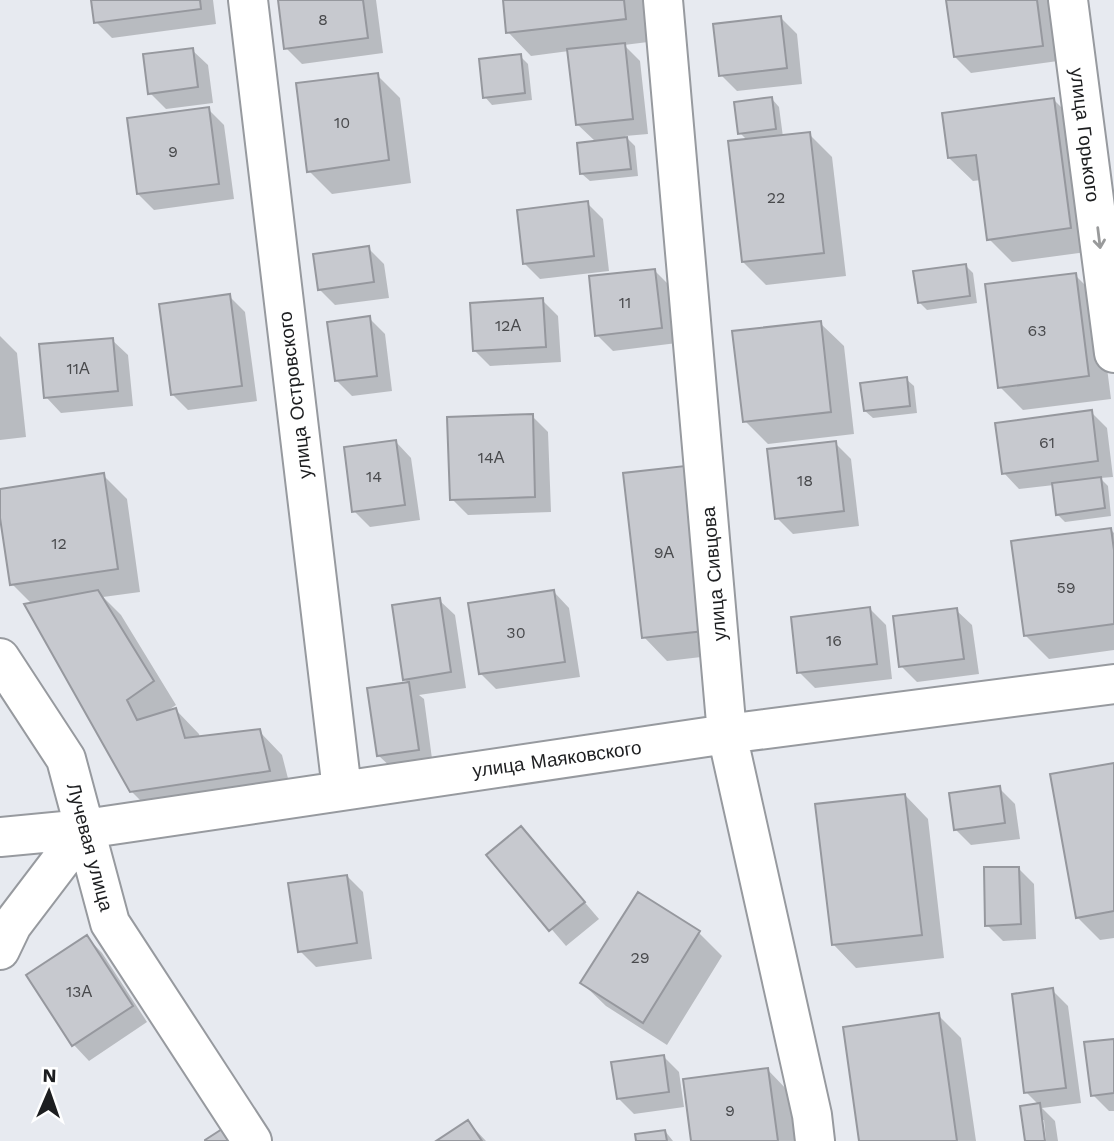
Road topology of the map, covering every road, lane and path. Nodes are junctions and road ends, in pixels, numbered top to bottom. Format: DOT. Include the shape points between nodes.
graph roads {
  1 [pos="248,0"];
  2 [pos="663,0"];
  3 [pos="1068,0"];
  4 [pos="1114,352"];
  5 [pos="0,657"];
  6 [pos="1114,684"];
  7 [pos="727,734"];
  8 [pos="342,790"];
  9 [pos="85,829"];
  10 [pos="0,837"];
  11 [pos="0,950"];
  12 [pos="252,1141"];
  13 [pos="815,1141"];
  1 -- 8 [label="street, улица Островского"];
  2 -- 7 [label="street, улица Сивцова"];
  3 -- 4 [label="street, улица Горького, one-way"];
  5 -- 9 [label="street, Лучевая улица" via="66,759"];
  6 -- 7 [label="street, улица Маяковского"];
  7 -- 8 [label="street, улица Маяковского"];
  7 -- 13 [label="street, улица Сивцова"];
  8 -- 9 [label="street, улица Маяковского"];
  9 -- 10 [label="street, улица Маяковского"];
  9 -- 11 [label="street" via="12,925"];
  9 -- 12 [label="street, Лучевая улица" via="110,923"];
}
